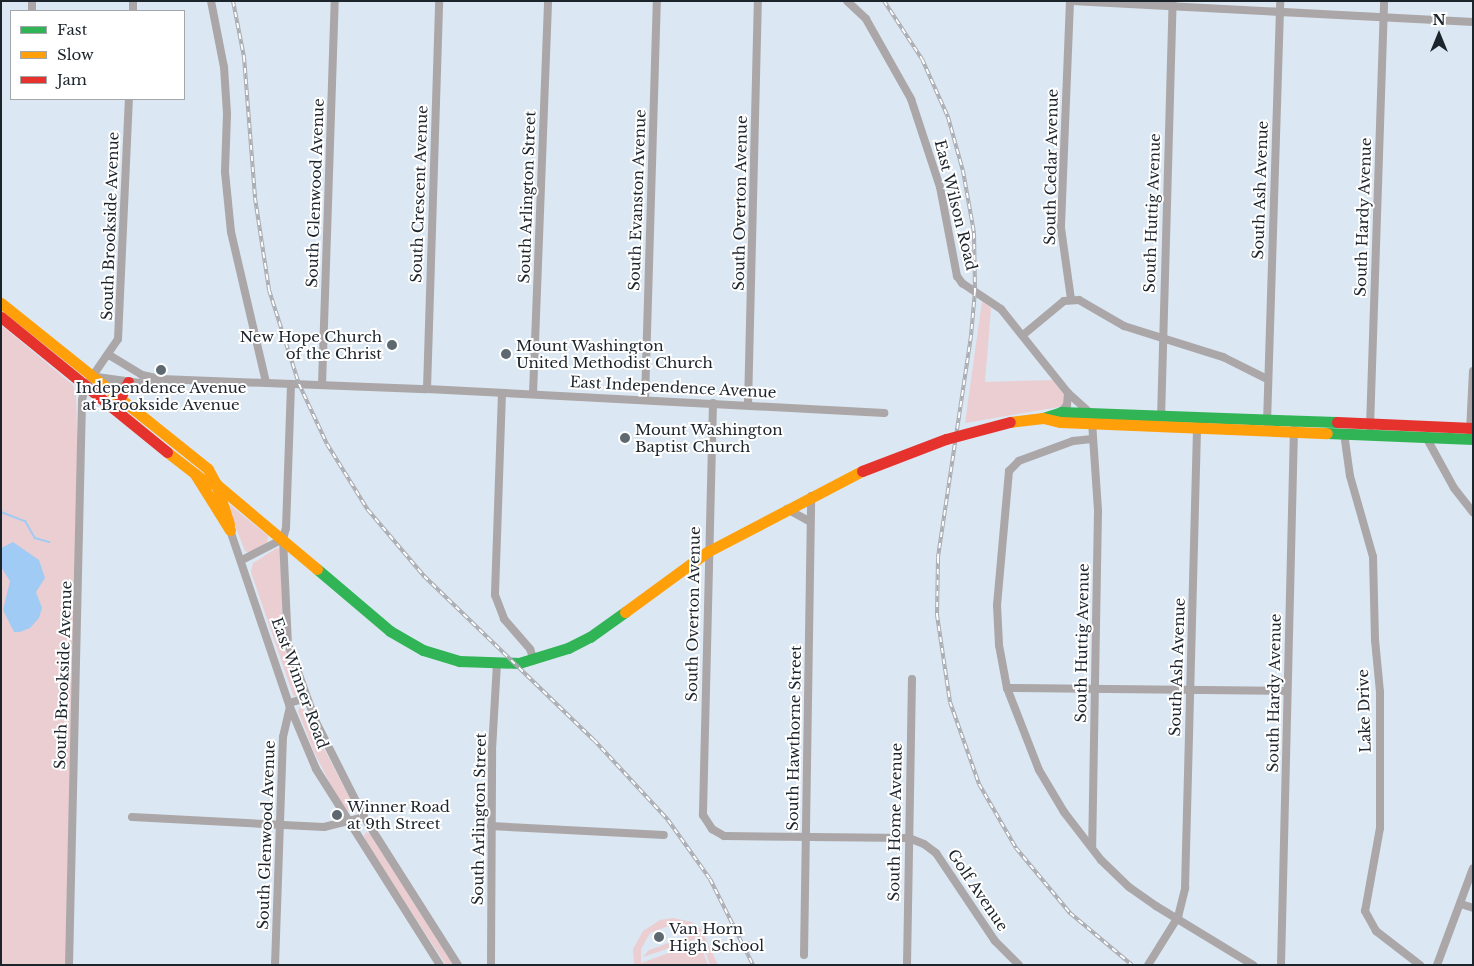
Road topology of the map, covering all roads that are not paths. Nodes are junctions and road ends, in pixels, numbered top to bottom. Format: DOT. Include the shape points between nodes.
graph roads {
  1 [pos="211,1"];
  2 [pos="335,1"];
  3 [pos="439,1"];
  4 [pos="548,1"];
  5 [pos="657,1"];
  6 [pos="758,1"];
  7 [pos="847,1"];
  8 [pos="1071,1"];
  9 [pos="1280,1"];
  10 [pos="1384,1"];
  11 [pos="1173,5"];
  12 [pos="1279,13"];
  13 [pos="1384,17"];
  14 [pos="1473,22"];
  15 [pos="129,100"];
  16 [pos="1071,299"];
  17 [pos="1,303"];
  18 [pos="1,317"];
  19 [pos="1023,335"];
  20 [pos="1161,340"];
  21 [pos="109,355"];
  22 [pos="1473,371"];
  23 [pos="92,376"];
  24 [pos="161,378"];
  25 [pos="1267,380"];
  26 [pos="128,382"];
  27 [pos="266,383"];
  28 [pos="291,384"];
  29 [pos="322,385"];
  30 [pos="86,387"];
  31 [pos="427,389"];
  32 [pos="502,393"];
  33 [pos="1068,393"];
  34 [pos="534,394"];
  35 [pos="120,398"];
  36 [pos="645,400"];
  37 [pos="713,403"];
  38 [pos="748,405"];
  39 [pos="1061,412"];
  40 [pos="884,413"];
  41 [pos="1091,417"];
  42 [pos="1043,418"];
  43 [pos="1161,420"];
  44 [pos="1197,422"];
  45 [pos="1267,425"];
  46 [pos="1294,426"];
  47 [pos="1328,428"];
  48 [pos="1370,429"];
  49 [pos="1420,433"];
  50 [pos="1472,433"];
  51 [pos="1344,434"];
  52 [pos="1092,439"];
  53 [pos="172,440"];
  54 [pos="165,450"];
  55 [pos="194,473"];
  56 [pos="216,484"];
  57 [pos="811,496"];
  58 [pos="787,509"];
  59 [pos="1473,512"];
  60 [pos="810,522"];
  61 [pos="230,530"];
  62 [pos="282,539"];
  63 [pos="708,552"];
  64 [pos="242,560"];
  65 [pos="534,660"];
  66 [pos="497,669"];
  67 [pos="912,679"];
  68 [pos="1007,688"];
  69 [pos="1094,688"];
  70 [pos="1190,690"];
  71 [pos="1287,691"];
  72 [pos="306,698"];
  73 [pos="289,705"];
  74 [pos="364,816"];
  75 [pos="132,817"];
  76 [pos="348,823"];
  77 [pos="280,826"];
  78 [pos="491,826"];
  79 [pos="664,835"];
  80 [pos="806,837"];
  81 [pos="909,838"];
  82 [pos="1092,847"];
  83 [pos="1473,868"];
  84 [pos="1461,904"];
  85 [pos="1473,908"];
  86 [pos="1178,916"];
  87 [pos="804,955"];
  88 [pos="1010,961"];
  89 [pos="69,965"];
  90 [pos="275,965"];
  91 [pos="440,965"];
  92 [pos="458,965"];
  93 [pos="491,965"];
  94 [pos="907,965"];
  95 [pos="1019,965"];
  96 [pos="1148,965"];
  97 [pos="1252,965"];
  98 [pos="1281,965"];
  99 [pos="1420,965"];
  100 [pos="1437,965"];
  1 -- 27 [label="street" via="224,67 227,114 225,172 231,232"];
  2 -- 29 [label="street, South Glenwood Avenue"];
  3 -- 31 [label="street, South Crescent Avenue"];
  4 -- 34 [label="street, South Arlington Street"];
  5 -- 36 [label="street, South Evanston Avenue"];
  6 -- 38 [label="street, South Overton Avenue"];
  7 -- 19 [label="street, East Wilson Road" via="866,19 911,99 940,187 957,276 962,283 1001,309"];
  8 -- 11 [label="street"];
  8 -- 16 [label="street, South Cedar Avenue" via="1062,228"];
  9 -- 12 [label="street, South Ash Avenue"];
  10 -- 13 [label="street, South Hardy Avenue"];
  11 -- 12 [label="street"];
  11 -- 20 [label="street, South Huttig Avenue"];
  12 -- 13 [label="street"];
  12 -- 25 [label="street, South Ash Avenue"];
  13 -- 14 [label="street"];
  13 -- 48 [label="street, South Hardy Avenue"];
  15 -- 21 [label="street, South Brookside Avenue" via="122,313 118,340"];
  16 -- 19 [label="street" via="1059,304"];
  16 -- 20 [label="street" via="1079,300 1124,326"];
  17 -- 23 [label="main road, East Winner Road"];
  18 -- 30 [label="main road, East Winner Road"];
  19 -- 33 [label="street, East Wilson Road"];
  20 -- 25 [label="street" via="1223,357"];
  20 -- 43 [label="street, South Huttig Avenue"];
  21 -- 23 [label="street, South Brookside Avenue"];
  21 -- 24 [label="street, East Independence Avenue" via="142,375"];
  22 -- 50 [label="street"];
  23 -- 26 [label="street, East Independence Avenue"];
  23 -- 30 [label="street, South Brookside Avenue"];
  23 -- 35 [label="main road, East Winner Road"];
  24 -- 26 [label="street, East Independence Avenue" via="148,384"];
  24 -- 27 [label="street, East Independence Avenue"];
  25 -- 45 [label="street, South Ash Avenue"];
  26 -- 35 [label="main road"];
  27 -- 28 [label="street, East Independence Avenue"];
  28 -- 29 [label="street, East Independence Avenue"];
  28 -- 62 [label="street" via="288,508"];
  29 -- 31 [label="street, East Independence Avenue"];
  30 -- 54 [label="main road, East Winner Road"];
  30 -- 89 [label="street, South Brookside Avenue" via="82,400"];
  31 -- 32 [label="street, East Independence Avenue"];
  32 -- 34 [label="street, East Independence Avenue"];
  32 -- 65 [label="street" via="495,595 504,619 530,649"];
  33 -- 39 [label="street" via="1067,405"];
  33 -- 41 [label="street, East Wilson Road"];
  34 -- 36 [label="street, East Independence Avenue"];
  35 -- 53 [label="main road, East Winner Road"];
  36 -- 37 [label="street, East Independence Avenue"];
  37 -- 38 [label="street, East Independence Avenue"];
  37 -- 63 [label="street, South Overton Avenue"];
  38 -- 40 [label="street, East Independence Avenue"];
  39 -- 41 [label="main road"];
  39 -- 42 [label="main road"];
  41 -- 42 [label="main road"];
  41 -- 43 [label="main road"];
  41 -- 52 [label="street"];
  42 -- 57 [label="main road, bridge" via="1010,422 946,438 862,471"];
  43 -- 44 [label="main road"];
  44 -- 45 [label="main road"];
  44 -- 70 [label="street, South Ash Avenue"];
  45 -- 46 [label="main road"];
  46 -- 47 [label="main road"];
  46 -- 71 [label="street, South Hardy Avenue"];
  47 -- 48 [label="main road"];
  47 -- 51 [label="main road"];
  48 -- 49 [label="main road"];
  48 -- 51 [label="main road"];
  49 -- 50 [label="main road"];
  49 -- 59 [label="street"];
  51 -- 99 [label="street, Lake Drive" via="1350,476 1373,557 1380,692 1380,828 1365,911 1376,931"];
  52 -- 68 [label="street" via="1073,441 1019,461 1009,471 997,605 999,645"];
  52 -- 69 [label="street, South Huttig Avenue" via="1098,511"];
  53 -- 54 [label="main road"];
  53 -- 56 [label="main road, East Winner Road" via="213,475"];
  54 -- 55 [label="main road, East Winner Road"];
  55 -- 56 [label="main road" via="207,483"];
  55 -- 61 [label="main road, East Winner Road"];
  56 -- 61 [label="main road, East Winner Road"];
  56 -- 62 [label="main road"];
  57 -- 58 [label="main road"];
  57 -- 60 [label="street, South Hawthorne Street"];
  58 -- 60 [label="street"];
  58 -- 63 [label="main road"];
  60 -- 80 [label="street, South Hawthorne Street"];
  61 -- 64 [label="street, East Winner Road"];
  62 -- 64 [label="street"];
  62 -- 66 [label="main road" via="401,638 446,658"];
  62 -- 72 [label="street, East Winner Road" via="288,644"];
  63 -- 65 [label="main road" via="590,636"];
  63 -- 80 [label="street, South Overton Avenue" via="702,806 709,825 724,836"];
  64 -- 73 [label="street, East Winner Road"];
  65 -- 66 [label="main road"];
  66 -- 78 [label="street, South Arlington Street"];
  67 -- 81 [label="street, South Home Avenue"];
  68 -- 69 [label="street"];
  68 -- 82 [label="street" via="1039,770 1064,812"];
  69 -- 70 [label="street"];
  69 -- 82 [label="street, South Huttig Avenue"];
  70 -- 71 [label="street"];
  70 -- 86 [label="street, South Ash Avenue" via="1185,888"];
  71 -- 98 [label="street, South Hardy Avenue"];
  72 -- 73 [label="street"];
  72 -- 74 [label="street, East Winner Road"];
  73 -- 76 [label="street, East Winner Road" via="316,769"];
  73 -- 77 [label="street, South Glenwood Avenue" via="282,737"];
  74 -- 76 [label="street"];
  74 -- 92 [label="street, East Winner Road"];
  75 -- 77 [label="street"];
  76 -- 77 [label="street" via="324,827"];
  76 -- 91 [label="street, East Winner Road"];
  77 -- 90 [label="street, South Glenwood Avenue"];
  78 -- 79 [label="street"];
  78 -- 93 [label="street, South Arlington Street"];
  80 -- 81 [label="street"];
  80 -- 87 [label="street, South Hawthorne Street"];
  81 -- 88 [label="street, Golf Avenue" via="936,853 980,922"];
  81 -- 94 [label="street, South Home Avenue"];
  82 -- 86 [label="street" via="1129,887"];
  83 -- 84 [label="street"];
  84 -- 85 [label="street"];
  84 -- 100 [label="street"];
  86 -- 96 [label="street"];
  86 -- 97 [label="street"];
  88 -- 95 [label="street, Golf Avenue"];
}
